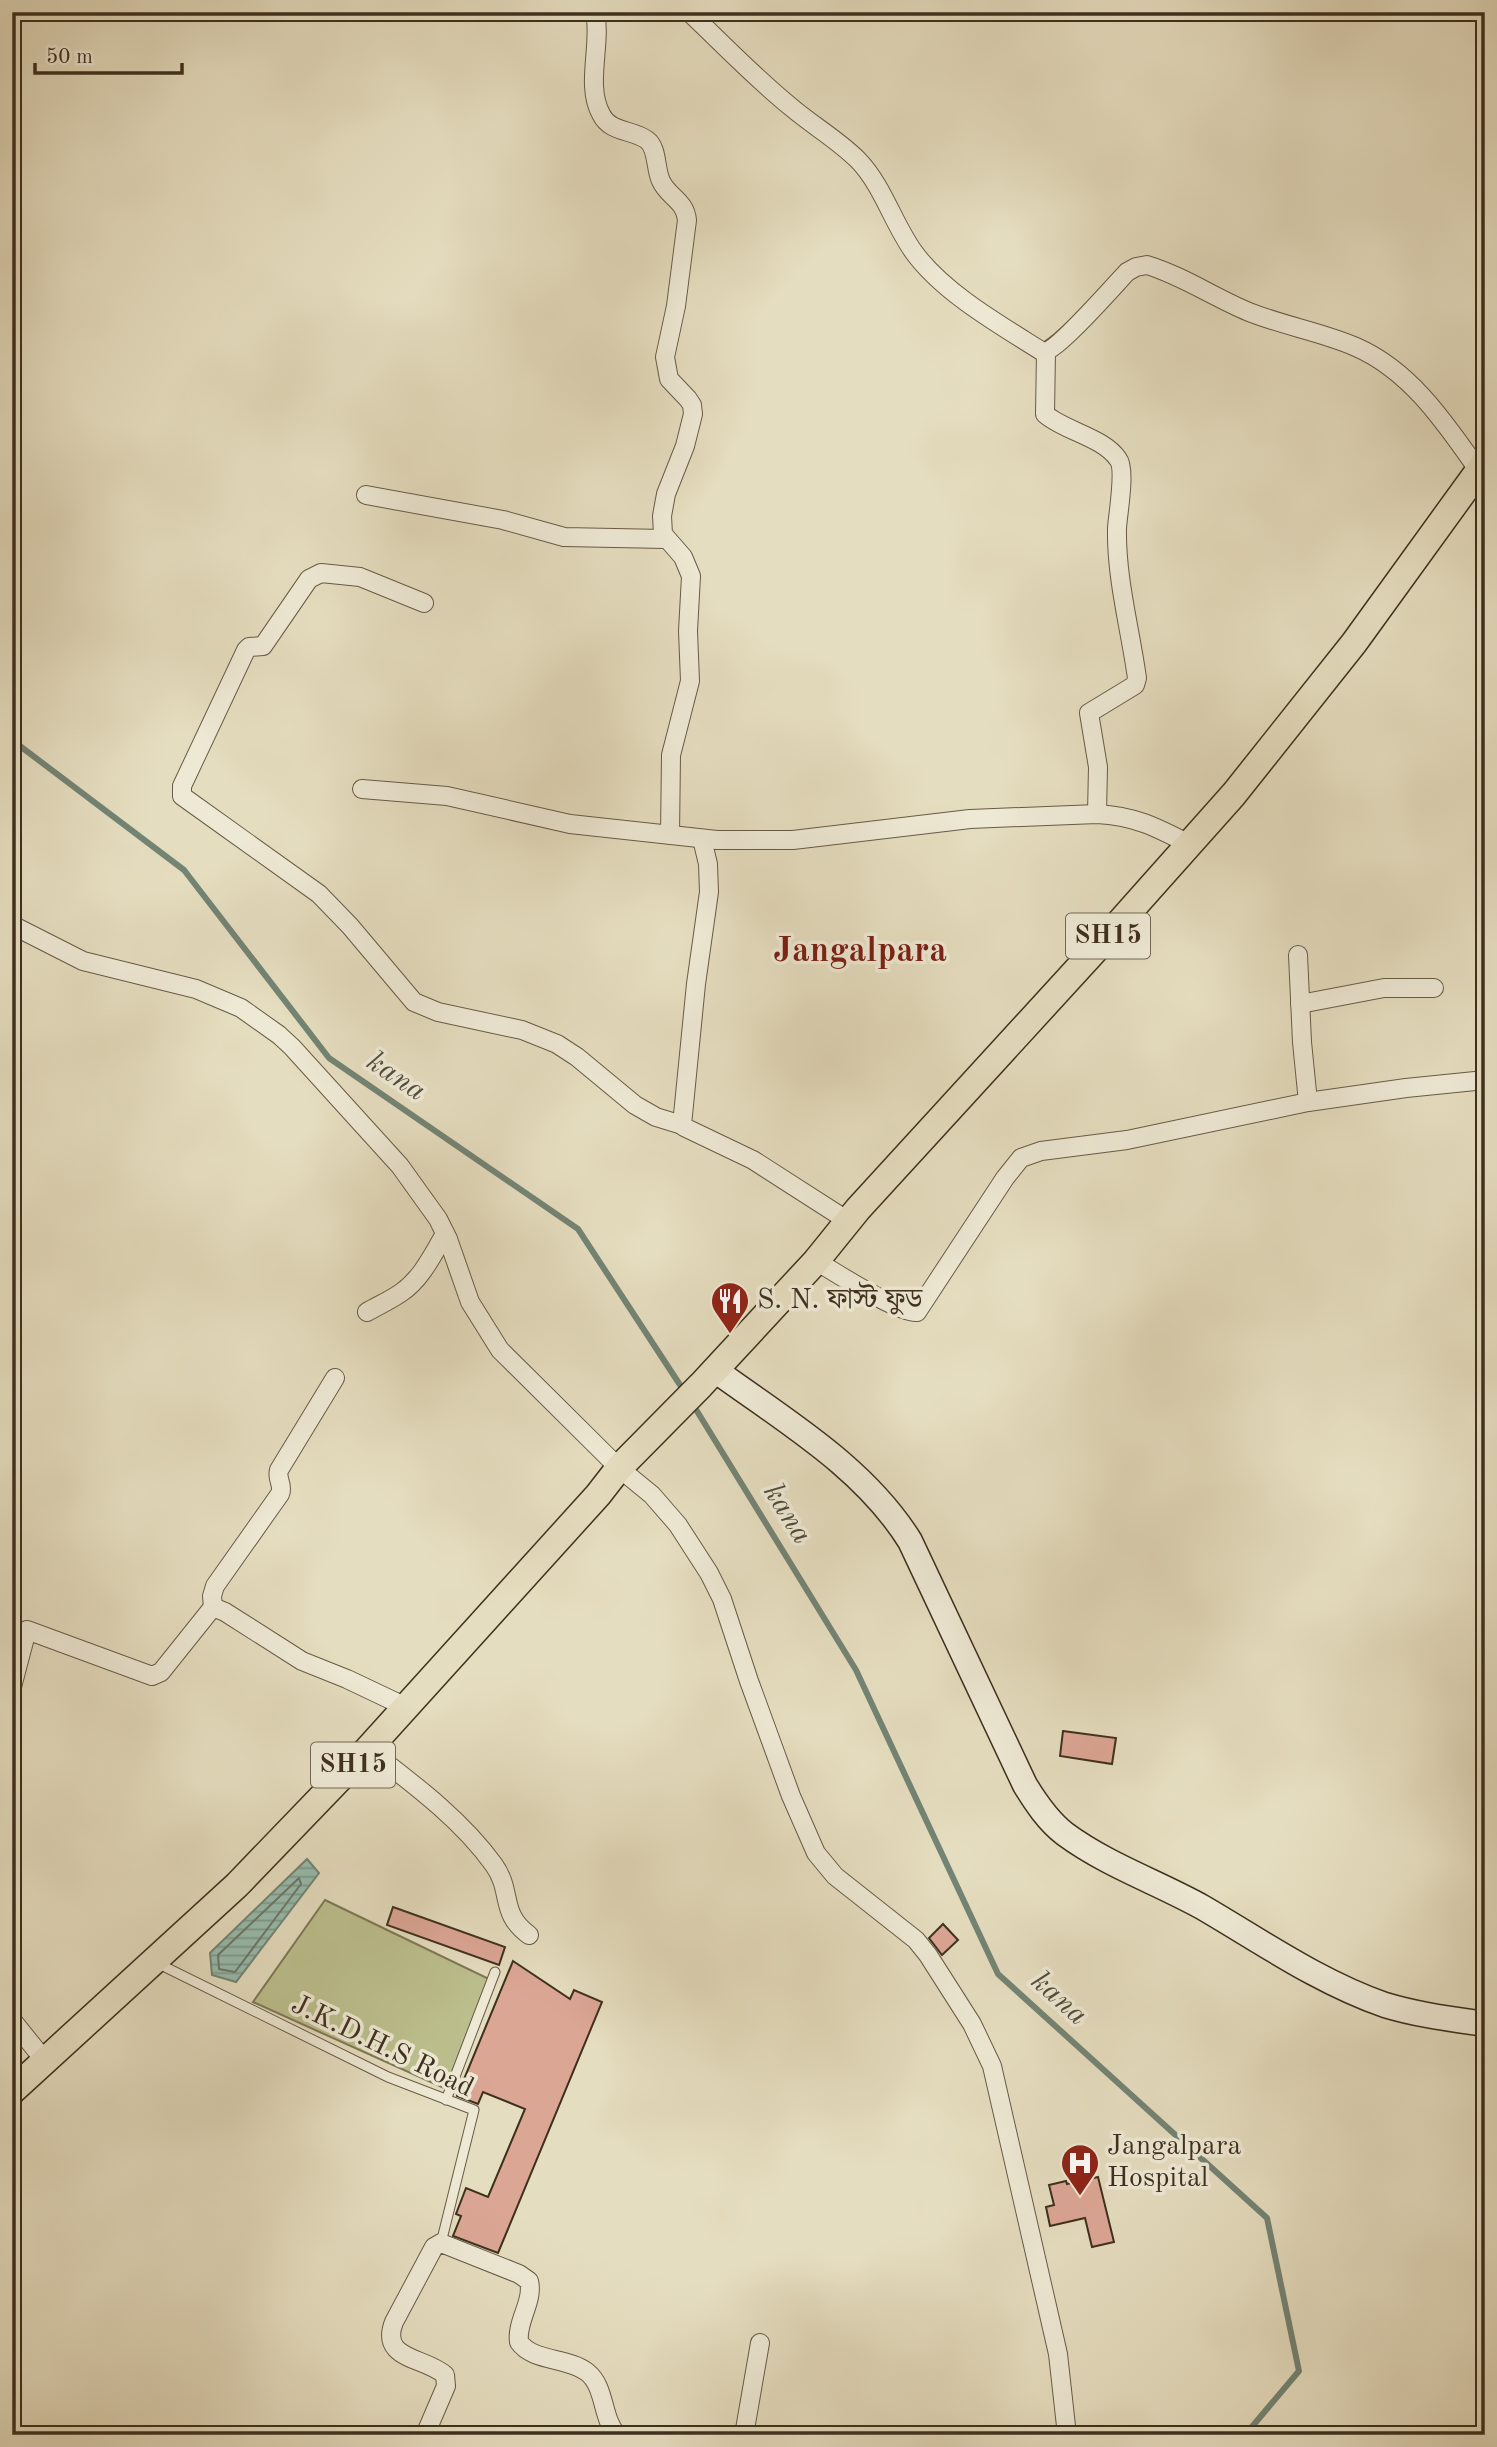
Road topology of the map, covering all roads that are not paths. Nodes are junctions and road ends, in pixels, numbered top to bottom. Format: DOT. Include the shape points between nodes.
graph roads {
  1 [pos="595,12"];
  2 [pos="689,12"];
  3 [pos="1046,352"];
  4 [pos="1483,469"];
  5 [pos="366,495"];
  6 [pos="666,539"];
  7 [pos="424,603"];
  8 [pos="362,789"];
  9 [pos="1097,814"];
  10 [pos="670,835"];
  11 [pos="702,839"];
  12 [pos="1189,844"];
  13 [pos="12,925"];
  14 [pos="1298,955"];
  15 [pos="1434,988"];
  16 [pos="1300,1004"];
  17 [pos="1485,1080"];
  18 [pos="1308,1102"];
  19 [pos="682,1125"];
  20 [pos="848,1221"];
  21 [pos="445,1234"];
  22 [pos="816,1261"];
  23 [pos="368,1312"];
  24 [pos="708,1377"];
  25 [pos="335,1378"];
  26 [pos="619,1468"];
  27 [pos="213,1606"];
  28 [pos="20,1628"];
  29 [pos="12,1688"];
  30 [pos="406,1707"];
  31 [pos="368,1749"];
  32 [pos="529,1935"];
  33 [pos="155,1962"];
  34 [pos="495,1972"];
  35 [pos="12,2020"];
  36 [pos="1485,2024"];
  37 [pos="46,2061"];
  38 [pos="12,2091"];
  39 [pos="446,2100"];
  40 [pos="441,2243"];
  41 [pos="760,2343"];
  42 [pos="425,2435"];
  43 [pos="617,2435"];
  44 [pos="744,2435"];
  45 [pos="1067,2435"];
  1 -- 6 [label="street" via="599,111 614,128 650,143 663,185 687,215 665,366 669,379 692,405 693,414 664,505"];
  2 -- 3 [label="street" via="790,106 857,159 886,199 912,250 931,272"];
  3 -- 4 [label="street" via="1127,272 1147,265 1258,316 1346,342 1372,355 1412,386"];
  3 -- 9 [label="street" via="1045,414 1117,456 1122,470 1117,536 1137,678 1135,685 1089,713 1098,768"];
  4 -- 12 [label="main road, SH15" via="1315,693"];
  5 -- 6 [label="street" via="503,520 565,537"];
  6 -- 10 [label="street" via="683,557 691,576 690,681 671,755"];
  7 -- 19 [label="street" via="360,577 327,573 309,579 265,644 246,650 181,793 318,894 414,1002 438,1012 522,1030 557,1044 635,1105"];
  8 -- 10 [label="street" via="447,796 570,824"];
  9 -- 11 [label="street" via="970,819 793,839"];
  9 -- 12 [label="street" via="1145,822"];
  10 -- 11 [label="street"];
  11 -- 19 [label="street" via="709,892"];
  12 -- 20 [label="main road, SH15"];
  13 -- 21 [label="street" via="83,961 220,998 264,1024 292,1047 400,1166"];
  14 -- 16 [label="street"];
  15 -- 16 [label="street" via="1384,988"];
  16 -- 18 [label="street"];
  17 -- 18 [label="street"];
  18 -- 22 [label="street" via="1025,1156 1005,1178 917,1312 890,1303"];
  19 -- 20 [label="street" via="766,1167"];
  20 -- 22 [label="main road, SH15"];
  21 -- 23 [label="street" via="412,1283"];
  21 -- 26 [label="street" via="470,1301 499,1350"];
  22 -- 24 [label="main road, SH15"];
  24 -- 26 [label="main road, SH15"];
  24 -- 36 [label="street" via="837,1460 886,1506 910,1541 1025,1785 1064,1833 1326,1981 1411,2012"];
  25 -- 27 [label="street" via="279,1470 280,1494 215,1586"];
  26 -- 30 [label="main road, SH15"];
  26 -- 45 [label="street" via="666,1509 716,1587 817,1853 835,1876 922,1948 985,2050 999,2090 1058,2354"];
  27 -- 28 [label="street" via="161,1672 152,1676"];
  27 -- 30 [label="street" via="302,1661"];
  28 -- 29 [label="street"];
  30 -- 31 [label="main road, SH15"];
  31 -- 32 [label="street" via="411,1782 484,1852 503,1881 510,1916"];
  31 -- 33 [label="main road, SH15" via="237,1885"];
  33 -- 37 [label="main road, SH15"];
  33 -- 39 [label="lane, J.K.D.H.S Road" via="388,2077"];
  34 -- 39 [label="lane"];
  35 -- 37 [label="street"];
  37 -- 38 [label="main road, SH15"];
  39 -- 40 [label="lane, J.K.D.H.S Road" via="474,2110"];
  40 -- 42 [label="street" via="434,2247 390,2335 399,2352 446,2375 446,2386"];
  40 -- 43 [label="street" via="529,2281 519,2342 531,2352 590,2374"];
  41 -- 44 [label="street"];
}
